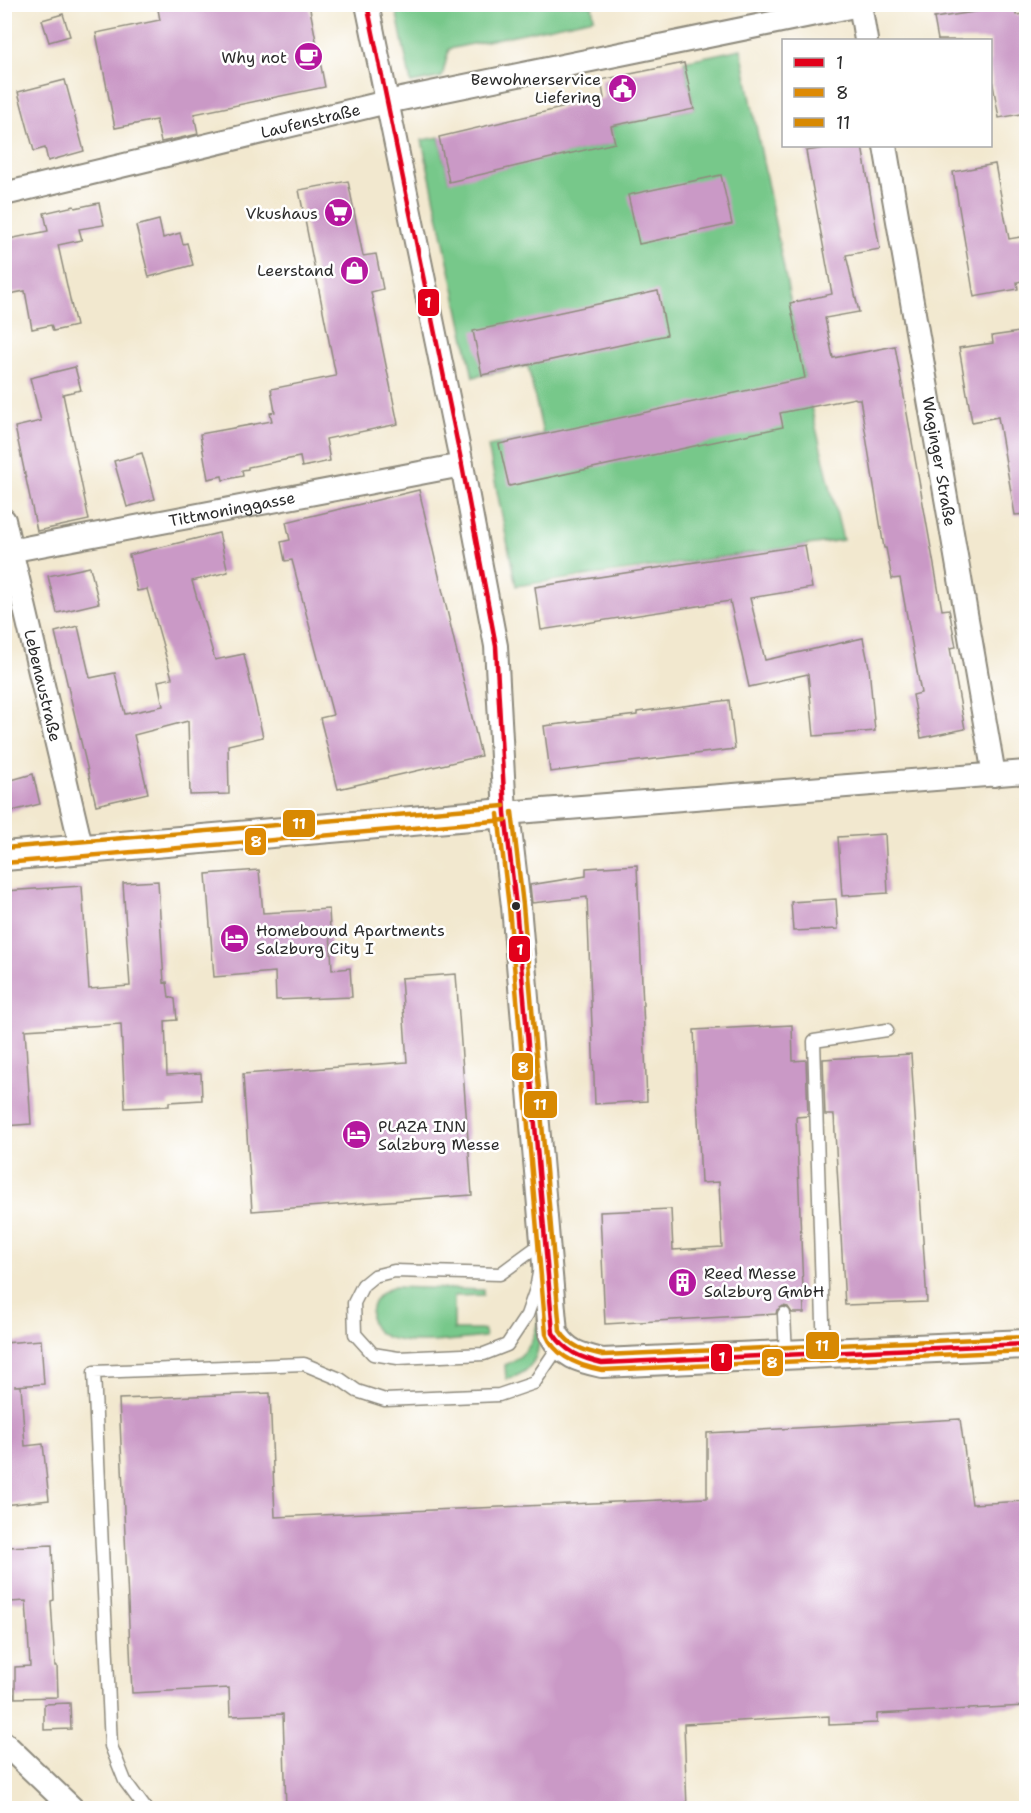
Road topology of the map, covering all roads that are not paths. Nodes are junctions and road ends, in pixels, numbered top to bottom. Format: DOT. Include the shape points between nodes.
graph roads {
  1 [pos="367,4"];
  2 [pos="861,5"];
  3 [pos="866,39"];
  4 [pos="387,102"];
  5 [pos="885,147"];
  6 [pos="4,194"];
  7 [pos="462,465"];
  8 [pos="4,520"];
  9 [pos="8,552"];
  10 [pos="1026,772"];
  11 [pos="994,775"];
  12 [pos="505,813"];
  13 [pos="82,850"];
  14 [pos="4,856"];
  15 [pos="887,1030"];
  16 [pos="545,1241"];
  17 [pos="784,1314"];
  18 [pos="1026,1344"];
  19 [pos="559,1346"];
  20 [pos="824,1353"];
  21 [pos="786,1354"];
  22 [pos="589,1360"];
  23 [pos="4,1743"];
  24 [pos="72,1809"];
  25 [pos="145,1809"];
  1 -- 4 [label="street"];
  2 -- 3 [label="street"];
  2 -- 4 [label="street, Laufenstraße"];
  4 -- 6 [label="street, Laufenstraße"];
  4 -- 7 [label="street"];
  5 -- 11 [label="street, Waginger Straße"];
  7 -- 9 [label="street, Tittmoninggasse"];
  7 -- 12 [label="street" via="496,646"];
  8 -- 9 [label="street, Lebenaustraße"];
  9 -- 13 [label="street, Lebenaustraße"];
  10 -- 11 [label="street"];
  11 -- 12 [label="street"];
  12 -- 13 [label="street"];
  12 -- 16 [label="street"];
  13 -- 14 [label="street"];
  15 -- 20 [label="lane" via="814,1041"];
  16 -- 16 [label="lane" via="500,1274 394,1271 374,1276 354,1303 355,1334 373,1354 398,1358 484,1354 507,1345 526,1316 536,1289"];
  16 -- 19 [label="street" via="553,1333"];
  16 -- 22 [label="street" via="565,1275 573,1342"];
  17 -- 21 [label="lane"];
  18 -- 20 [label="street"];
  19 -- 22 [label="street"];
  19 -- 25 [label="lane" via="534,1383 499,1395 385,1400 357,1391 304,1364 94,1372 111,1746 125,1780"];
  20 -- 21 [label="street"];
  21 -- 22 [label="street"];
  23 -- 24 [label="street"];
}
